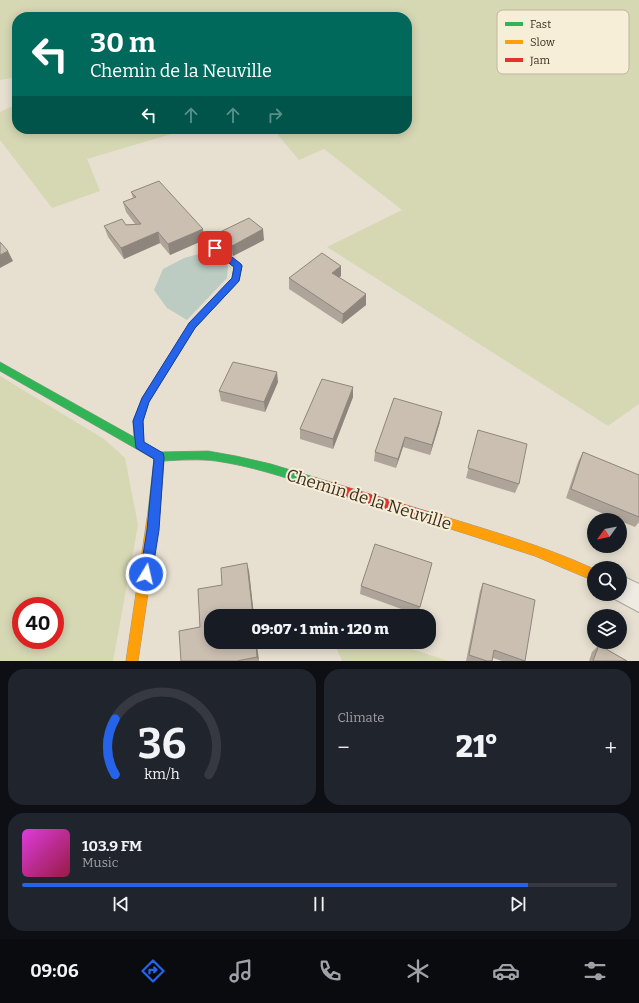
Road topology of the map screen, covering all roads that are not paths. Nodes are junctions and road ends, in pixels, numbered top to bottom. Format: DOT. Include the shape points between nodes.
graph roads {
  1 [pos="215,248"];
  2 [pos="0,366"];
  3 [pos="139,445"];
  4 [pos="159,457"];
  5 [pos="587,572"];
  6 [pos="627,592"];
  7 [pos="639,599"];
  8 [pos="132,661"];
  1 -- 3 [label="street" via="238,266 236,279 192,326 145,401 138,421"];
  2 -- 3 [label="street"];
  3 -- 4 [label="street"];
  4 -- 5 [label="street, Chemin de la Neuville" via="223,458 290,474 508,541"];
  4 -- 8 [label="street" via="153,530"];
  6 -- 7 [label="street"];
}
